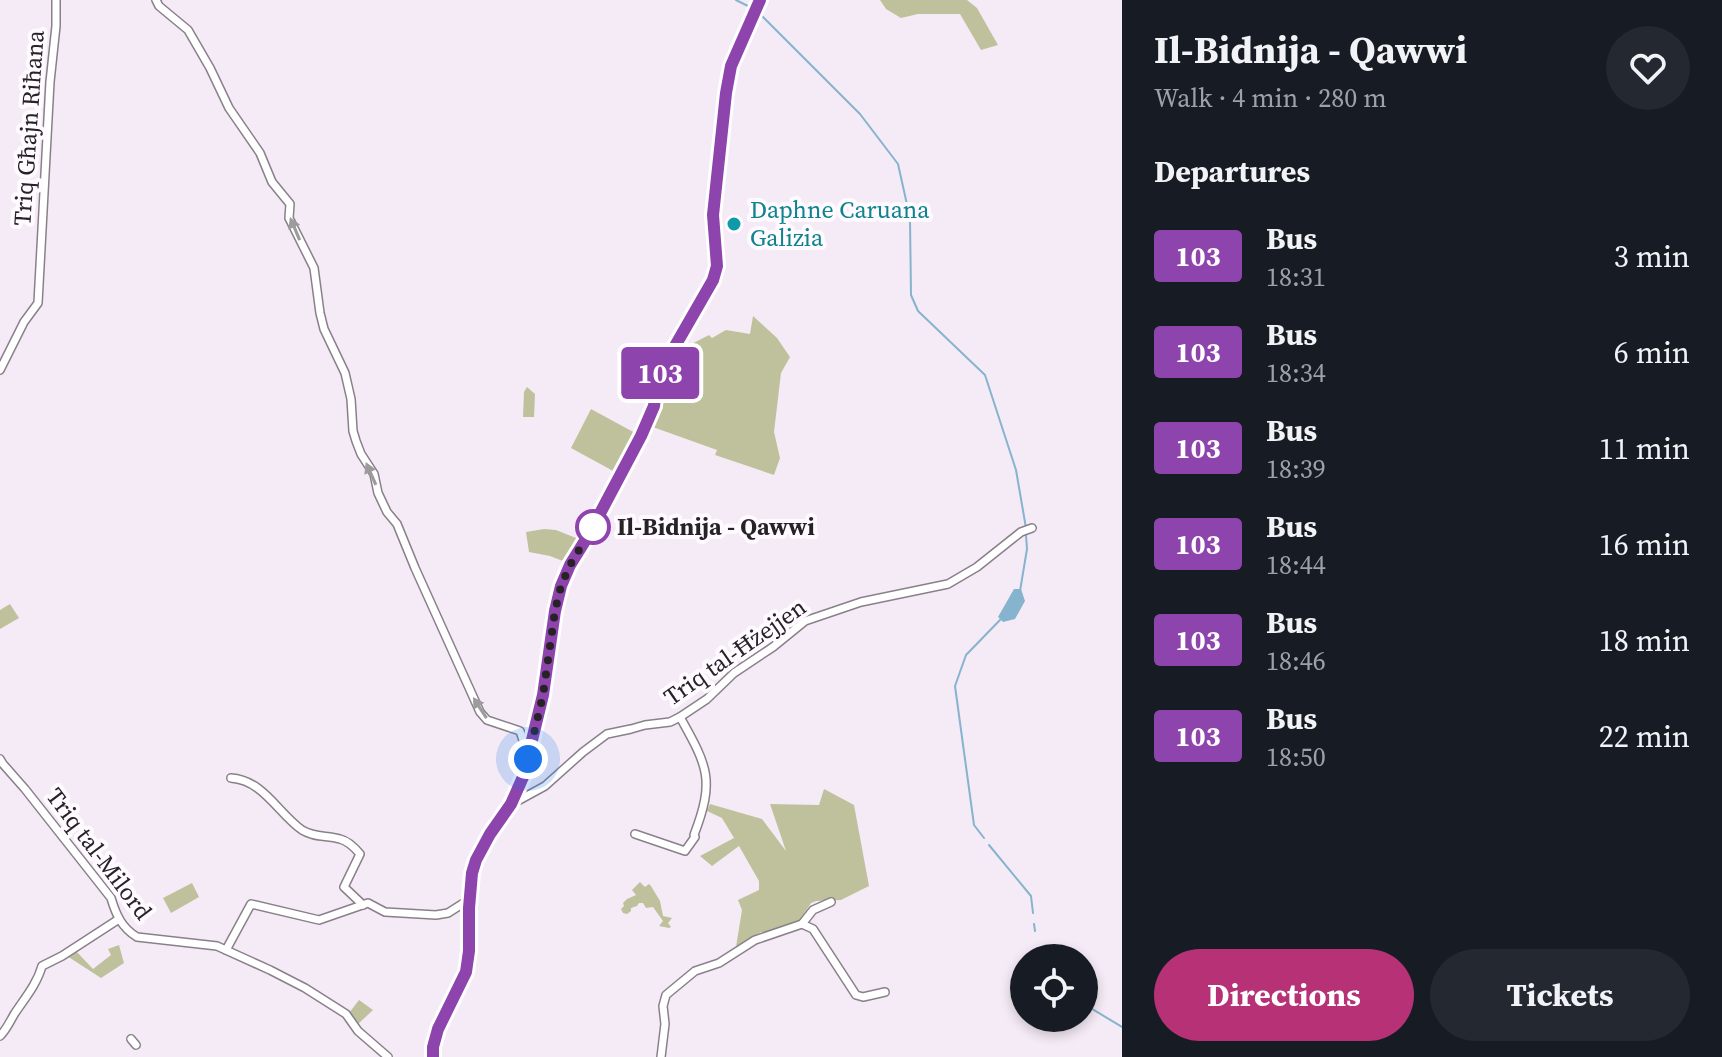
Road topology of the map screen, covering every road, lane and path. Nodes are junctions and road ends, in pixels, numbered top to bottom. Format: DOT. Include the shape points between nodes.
graph roads {
  1 [pos="56,0"];
  2 [pos="156,0"];
  3 [pos="760,0"];
  4 [pos="0,370"];
  5 [pos="1032,528"];
  6 [pos="680,717"];
  7 [pos="528,759"];
  8 [pos="1,763"];
  9 [pos="231,778"];
  10 [pos="511,804"];
  11 [pos="635,834"];
  12 [pos="470,899"];
  13 [pos="831,902"];
  14 [pos="363,905"];
  15 [pos="119,919"];
  16 [pos="802,924"];
  17 [pos="226,950"];
  18 [pos="885,992"];
  19 [pos="0,1036"];
  20 [pos="388,1057"];
  21 [pos="433,1057"];
  22 [pos="661,1057"];
  1 -- 4 [label="street, Triq Għajn Riħana" via="38,303"];
  7 -- 2 [label="street, one-way" via="520,731 487,720 480,712 361,454 345,373 324,329 314,268 289,218 290,204 272,182 188,30"];
  3 -- 7 [label="street" via="731,66 726,93 713,215 713,280 663,367 641,436 561,586"];
  5 -- 6 [label="street, Triq tal-Ħżejjen" via="948,584 861,602 805,621"];
  6 -- 10 [label="street, Triq tal-Ħżejjen" via="607,734 545,786"];
  6 -- 11 [label="street" via="706,774 695,837 685,851"];
  7 -- 10 [label="street"];
  8 -- 15 [label="street, Triq tal-Milord" via="111,898"];
  9 -- 14 [label="street" via="261,790 304,831 353,846 360,854 344,887"];
  10 -- 12 [label="street" via="476,860"];
  12 -- 14 [label="street" via="436,915"];
  12 -- 21 [label="street" via="466,972 438,1029"];
  13 -- 16 [label="street" via="813,910"];
  14 -- 17 [label="street" via="319,920 251,904"];
  15 -- 17 [label="street, Triq tal-Milord" via="137,937"];
  15 -- 19 [label="street" via="42,966"];
  16 -- 18 [label="street" via="813,929 856,995"];
  16 -- 22 [label="street" via="755,940 695,971 666,995"];
  17 -- 20 [label="street, Triq tal-Milord" via="346,1014"];
}
